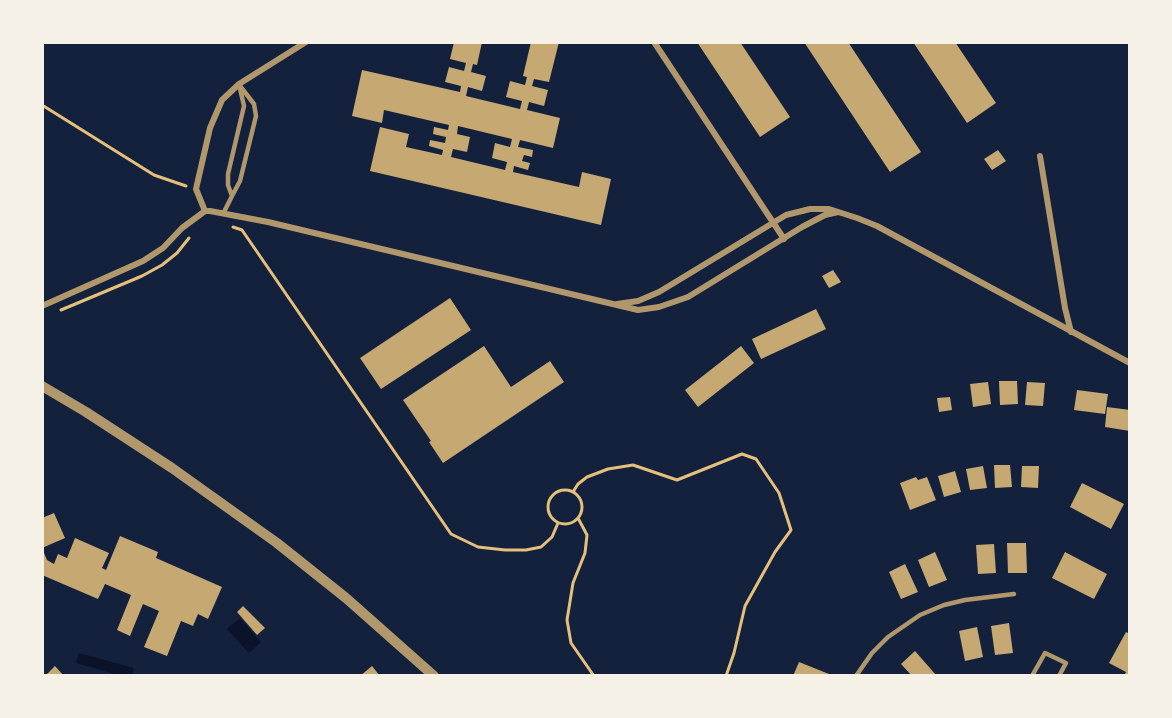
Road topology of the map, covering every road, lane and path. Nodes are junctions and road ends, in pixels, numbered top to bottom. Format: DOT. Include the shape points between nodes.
graph roads {
  1 [pos="306,42"];
  2 [pos="654,42"];
  3 [pos="238,84"];
  4 [pos="42,105"];
  5 [pos="1040,156"];
  6 [pos="196,189"];
  7 [pos="232,196"];
  8 [pos="205,211"];
  9 [pos="224,212"];
  10 [pos="838,212"];
  11 [pos="772,222"];
  12 [pos="231,227"];
  13 [pos="783,239"];
  14 [pos="615,304"];
  15 [pos="42,306"];
  16 [pos="1071,332"];
  17 [pos="1130,363"];
  18 [pos="42,386"];
  19 [pos="573,492"];
  20 [pos="578,518"];
  21 [pos="558,523"];
  22 [pos="1014,594"];
  23 [pos="434,676"];
  24 [pos="594,676"];
  25 [pos="726,676"];
  26 [pos="856,676"];
  27 [pos="1032,676"];
  28 [pos="1059,676"];
  1 -- 3 [label="street"];
  2 -- 11 [label="street"];
  3 -- 6 [label="street" via="222,100 214,117"];
  3 -- 7 [label="lane" via="244,106 228,174"];
  3 -- 7 [label="lane" via="254,104 256,116 240,181"];
  4 -- 6 [label="path" via="154,175"];
  5 -- 16 [label="street"];
  6 -- 8 [label="street"];
  7 -- 9 [label="lane"];
  8 -- 9 [label="street"];
  8 -- 15 [label="street" via="150,257"];
  9 -- 14 [label="street"];
  10 -- 11 [label="street" via="810,209"];
  10 -- 13 [label="street" via="825,215"];
  10 -- 16 [label="street" via="876,226"];
  11 -- 13 [label="street"];
  11 -- 14 [label="street" via="659,292 638,301"];
  12 -- 21 [label="path" via="242,230 451,534 478,547 526,550 541,547 552,537"];
  13 -- 14 [label="street" via="681,300 642,310"];
  16 -- 17 [label="street"];
  18 -- 23 [label="street" via="124,436 272,539"];
  19 -- 20 [label="path" via="582,504"];
  19 -- 21 [label="path" via="557,492 550,500 548,510"];
  19 -- 25 [label="path" via="587,477 608,469 633,465 677,480 742,454 756,459 779,493 791,530 745,606"];
  20 -- 21 [label="path" via="569,524"];
  20 -- 24 [label="path" via="586,535 585,553 573,583 567,620 571,643"];
  22 -- 26 [label="lane" via="965,600 920,615 888,637"];
  27 -- 28 [label="lane" via="1045,652 1066,663"];
}
